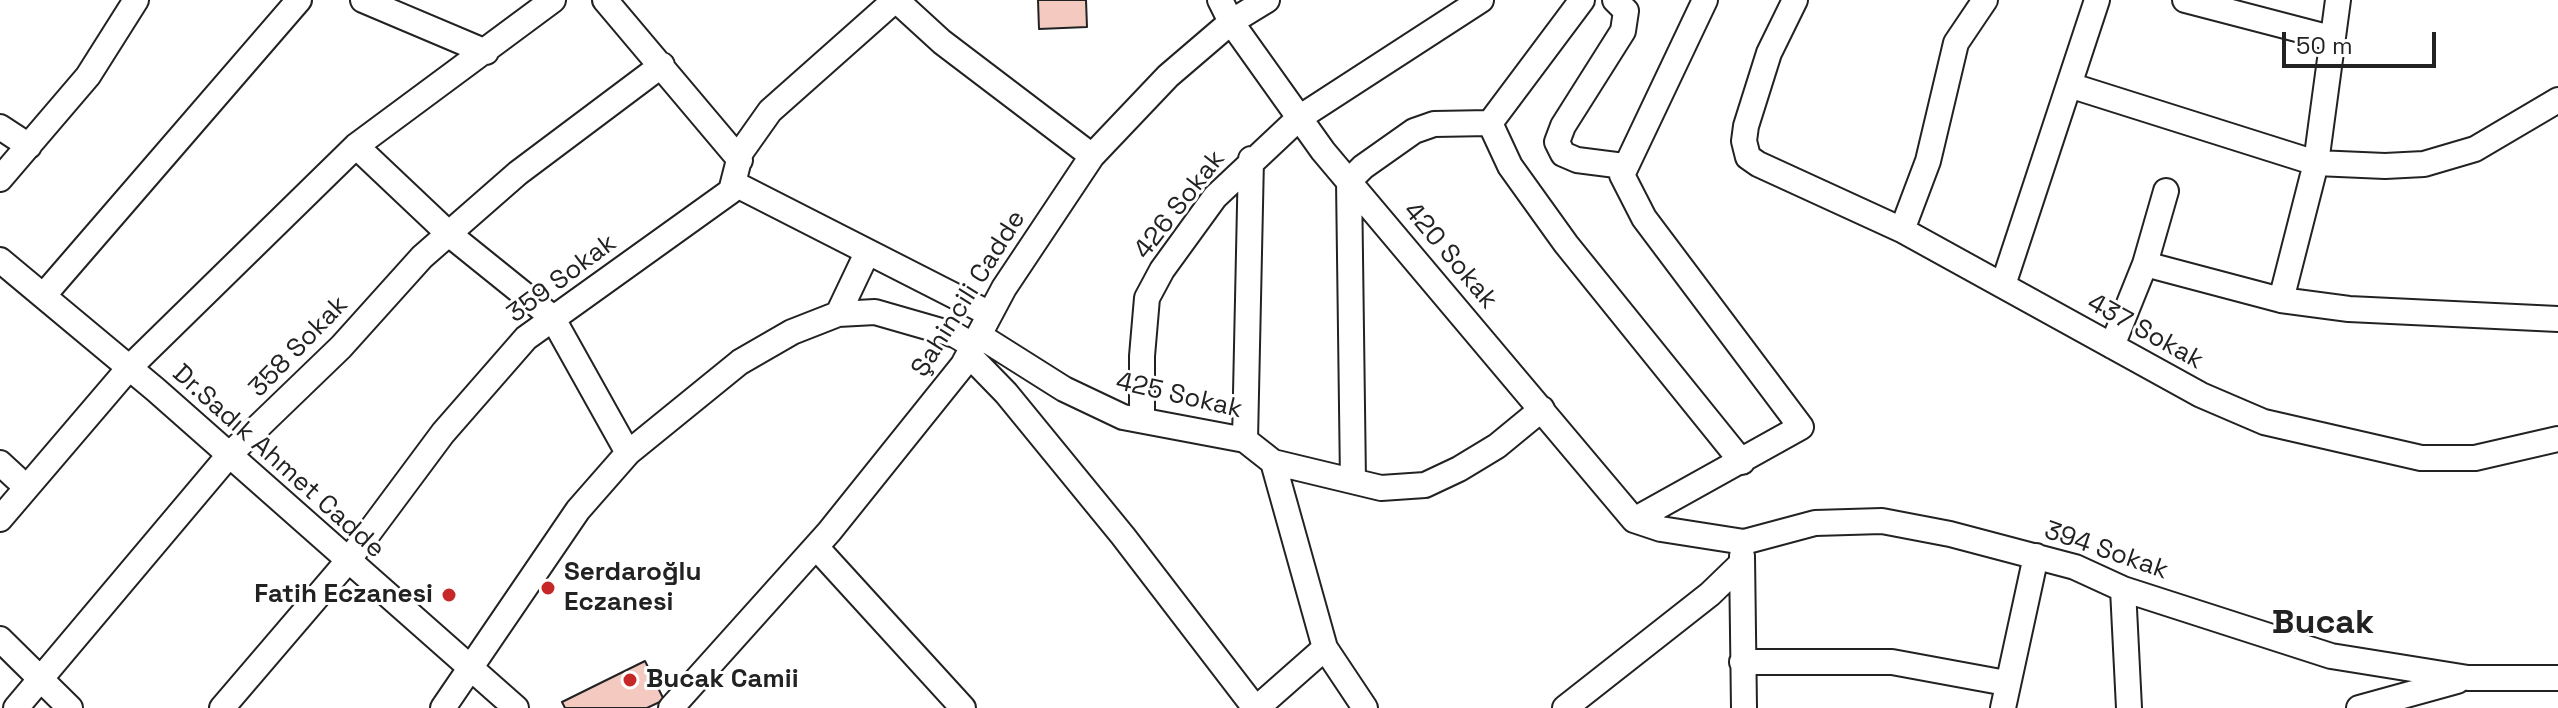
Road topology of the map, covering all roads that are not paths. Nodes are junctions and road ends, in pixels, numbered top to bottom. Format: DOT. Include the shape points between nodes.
graph roads {
  1 [pos="136,0"];
  2 [pos="299,0"];
  3 [pos="363,0"];
  4 [pos="553,0"];
  5 [pos="605,0"];
  6 [pos="896,0"];
  7 [pos="1220,0"];
  8 [pos="1267,0"];
  9 [pos="1481,0"];
  10 [pos="1582,0"];
  11 [pos="1615,0"];
  12 [pos="1705,0"];
  13 [pos="1795,0"];
  14 [pos="1985,0"];
  15 [pos="2097,0"];
  16 [pos="2185,0"];
  17 [pos="2338,0"];
  18 [pos="1231,22"];
  19 [pos="2331,38"];
  20 [pos="486,52"];
  21 [pos="662,65"];
  22 [pos="2069,85"];
  23 [pos="2558,100"];
  24 [pos="1299,118"];
  25 [pos="1490,123"];
  26 [pos="0,127"];
  27 [pos="29,146"];
  28 [pos="356,146"];
  29 [pos="1092,156"];
  30 [pos="1251,159"];
  31 [pos="740,160"];
  32 [pos="2316,163"];
  33 [pos="1624,166"];
  34 [pos="0,179"];
  35 [pos="1349,181"];
  36 [pos="735,184"];
  37 [pos="2166,191"];
  38 [pos="1902,230"];
  39 [pos="449,234"];
  40 [pos="867,253"];
  41 [pos="0,260"];
  42 [pos="2145,264"];
  43 [pos="2003,285"];
  44 [pos="44,295"];
  45 [pos="2281,300"];
  46 [pos="838,314"];
  47 [pos="990,314"];
  48 [pos="552,317"];
  49 [pos="2558,319"];
  50 [pos="2112,346"];
  51 [pos="971,351"];
  52 [pos="129,368"];
  53 [pos="1542,409"];
  54 [pos="1142,420"];
  55 [pos="2558,439"];
  56 [pos="1245,440"];
  57 [pos="628,453"];
  58 [pos="230,454"];
  59 [pos="1273,462"];
  60 [pos="1742,462"];
  61 [pos="0,463"];
  62 [pos="1353,481"];
  63 [pos="26,487"];
  64 [pos="0,519"];
  65 [pos="1634,520"];
  66 [pos="816,547"];
  67 [pos="1742,553"];
  68 [pos="2036,556"];
  69 [pos="347,562"];
  70 [pos="2123,589"];
  71 [pos="0,639"];
  72 [pos="1325,648"];
  73 [pos="1742,662"];
  74 [pos="471,671"];
  75 [pos="2468,678"];
  76 [pos="2558,678"];
  77 [pos="40,680"];
  78 [pos="2006,683"];
  79 [pos="16,708"];
  80 [pos="70,708"];
  81 [pos="222,708"];
  82 [pos="443,708"];
  83 [pos="516,708"];
  84 [pos="671,708"];
  85 [pos="963,708"];
  86 [pos="1256,708"];
  87 [pos="1365,708"];
  88 [pos="1565,708"];
  89 [pos="1744,708"];
  90 [pos="2003,708"];
  91 [pos="2129,708"];
  92 [pos="2359,708"];
  1 -- 27 [label="street" via="88,76"];
  2 -- 44 [label="street"];
  3 -- 20 [label="street"];
  4 -- 20 [label="street"];
  5 -- 21 [label="street"];
  6 -- 29 [label="street" via="942,42"];
  6 -- 31 [label="street" via="792,88 748,140"];
  7 -- 18 [label="street, 420 Sokak"];
  8 -- 18 [label="street, Şahincili Cadde"];
  9 -- 24 [label="street, 426 Sokak"];
  10 -- 25 [label="street"];
  11 -- 33 [label="street" via="1626,11 1623,31 1557,142 1563,154 1577,160"];
  12 -- 33 [label="street"];
  13 -- 38 [label="street, 437 Sokak" via="1769,53 1744,141 1748,157"];
  14 -- 38 [label="street" via="1956,43 1928,161"];
  15 -- 22 [label="street"];
  16 -- 19 [label="street"];
  17 -- 19 [label="street"];
  18 -- 24 [label="street, 420 Sokak"];
  18 -- 29 [label="street, Şahincili Cadde" via="1168,76"];
  19 -- 32 [label="street"];
  20 -- 28 [label="street"];
  21 -- 31 [label="street"];
  21 -- 39 [label="street, 358 Sokak" via="518,173"];
  22 -- 32 [label="street"];
  22 -- 43 [label="street"];
  23 -- 32 [label="street" via="2450,158 2385,166"];
  24 -- 30 [label="street, 426 Sokak"];
  24 -- 35 [label="street, 420 Sokak"];
  25 -- 35 [label="street" via="1442,123 1414,131"];
  25 -- 60 [label="street" via="1510,166 1566,244"];
  26 -- 27 [label="street"];
  27 -- 34 [label="street"];
  28 -- 39 [label="street"];
  28 -- 52 [label="street"];
  29 -- 47 [label="street, Şahincili Cadde"];
  30 -- 54 [label="street, 426 Sokak" via="1215,197 1147,298"];
  30 -- 56 [label="street"];
  31 -- 36 [label="street"];
  32 -- 45 [label="street"];
  33 -- 60 [label="street" via="1626,187 1644,218 1801,427"];
  35 -- 53 [label="street, 420 Sokak"];
  35 -- 62 [label="street"];
  36 -- 40 [label="street"];
  36 -- 48 [label="street, 359 Sokak" via="724,197"];
  37 -- 42 [label="street"];
  38 -- 43 [label="street, 437 Sokak"];
  39 -- 48 [label="street"];
  39 -- 58 [label="street, 358 Sokak"];
  40 -- 46 [label="street"];
  40 -- 47 [label="street"];
  41 -- 44 [label="street, Dr.Sadık Ahmet Cadde"];
  42 -- 45 [label="street"];
  42 -- 50 [label="street"];
  43 -- 50 [label="street, 437 Sokak"];
  44 -- 52 [label="street, Dr.Sadık Ahmet Cadde"];
  45 -- 49 [label="street" via="2349,309"];
  46 -- 51 [label="street" via="875,312 955,335"];
  46 -- 57 [label="street" via="792,332 740,362"];
  47 -- 51 [label="street, Şahincili Cadde"];
  48 -- 57 [label="street"];
  48 -- 69 [label="street, 359 Sokak" via="526,338 443,433"];
  50 -- 55 [label="street, 437 Sokak" via="2201,395 2264,422 2371,448 2421,458 2475,458"];
  51 -- 54 [label="street, 425 Sokak"];
  51 -- 66 [label="street, Şahincili Cadde"];
  51 -- 86 [label="street"];
  52 -- 58 [label="street, Dr.Sadık Ahmet Cadde"];
  52 -- 63 [label="street"];
  53 -- 62 [label="street, 425 Sokak" via="1473,462 1425,485 1381,488"];
  53 -- 65 [label="street, 420 Sokak"];
  54 -- 56 [label="street, 425 Sokak"];
  56 -- 59 [label="street, 425 Sokak"];
  57 -- 74 [label="street" via="578,510"];
  58 -- 69 [label="street, Dr.Sadık Ahmet Cadde"];
  58 -- 77 [label="street, 358 Sokak"];
  59 -- 62 [label="street, 425 Sokak"];
  59 -- 72 [label="street"];
  60 -- 65 [label="street"];
  61 -- 63 [label="street"];
  63 -- 64 [label="street"];
  65 -- 67 [label="street, 394 Sokak"];
  66 -- 84 [label="street, Şahincili Cadde"];
  66 -- 85 [label="street"];
  67 -- 68 [label="street, 394 Sokak" via="1815,523 1882,521"];
  67 -- 73 [label="street"];
  67 -- 88 [label="street" via="1710,594"];
  68 -- 70 [label="street, 394 Sokak"];
  68 -- 78 [label="street"];
  69 -- 74 [label="street, Dr.Sadık Ahmet Cadde"];
  69 -- 81 [label="street, 359 Sokak"];
  70 -- 75 [label="street, 394 Sokak" via="2331,656"];
  70 -- 91 [label="street"];
  71 -- 77 [label="street"];
  72 -- 86 [label="street"];
  72 -- 87 [label="street"];
  73 -- 78 [label="street" via="1892,662"];
  73 -- 89 [label="street"];
  74 -- 82 [label="street"];
  74 -- 83 [label="street, Dr.Sadık Ahmet Cadde"];
  75 -- 76 [label="street, 394 Sokak"];
  75 -- 92 [label="street"];
  77 -- 79 [label="street, 358 Sokak"];
  77 -- 80 [label="street"];
  78 -- 90 [label="street"];
}
